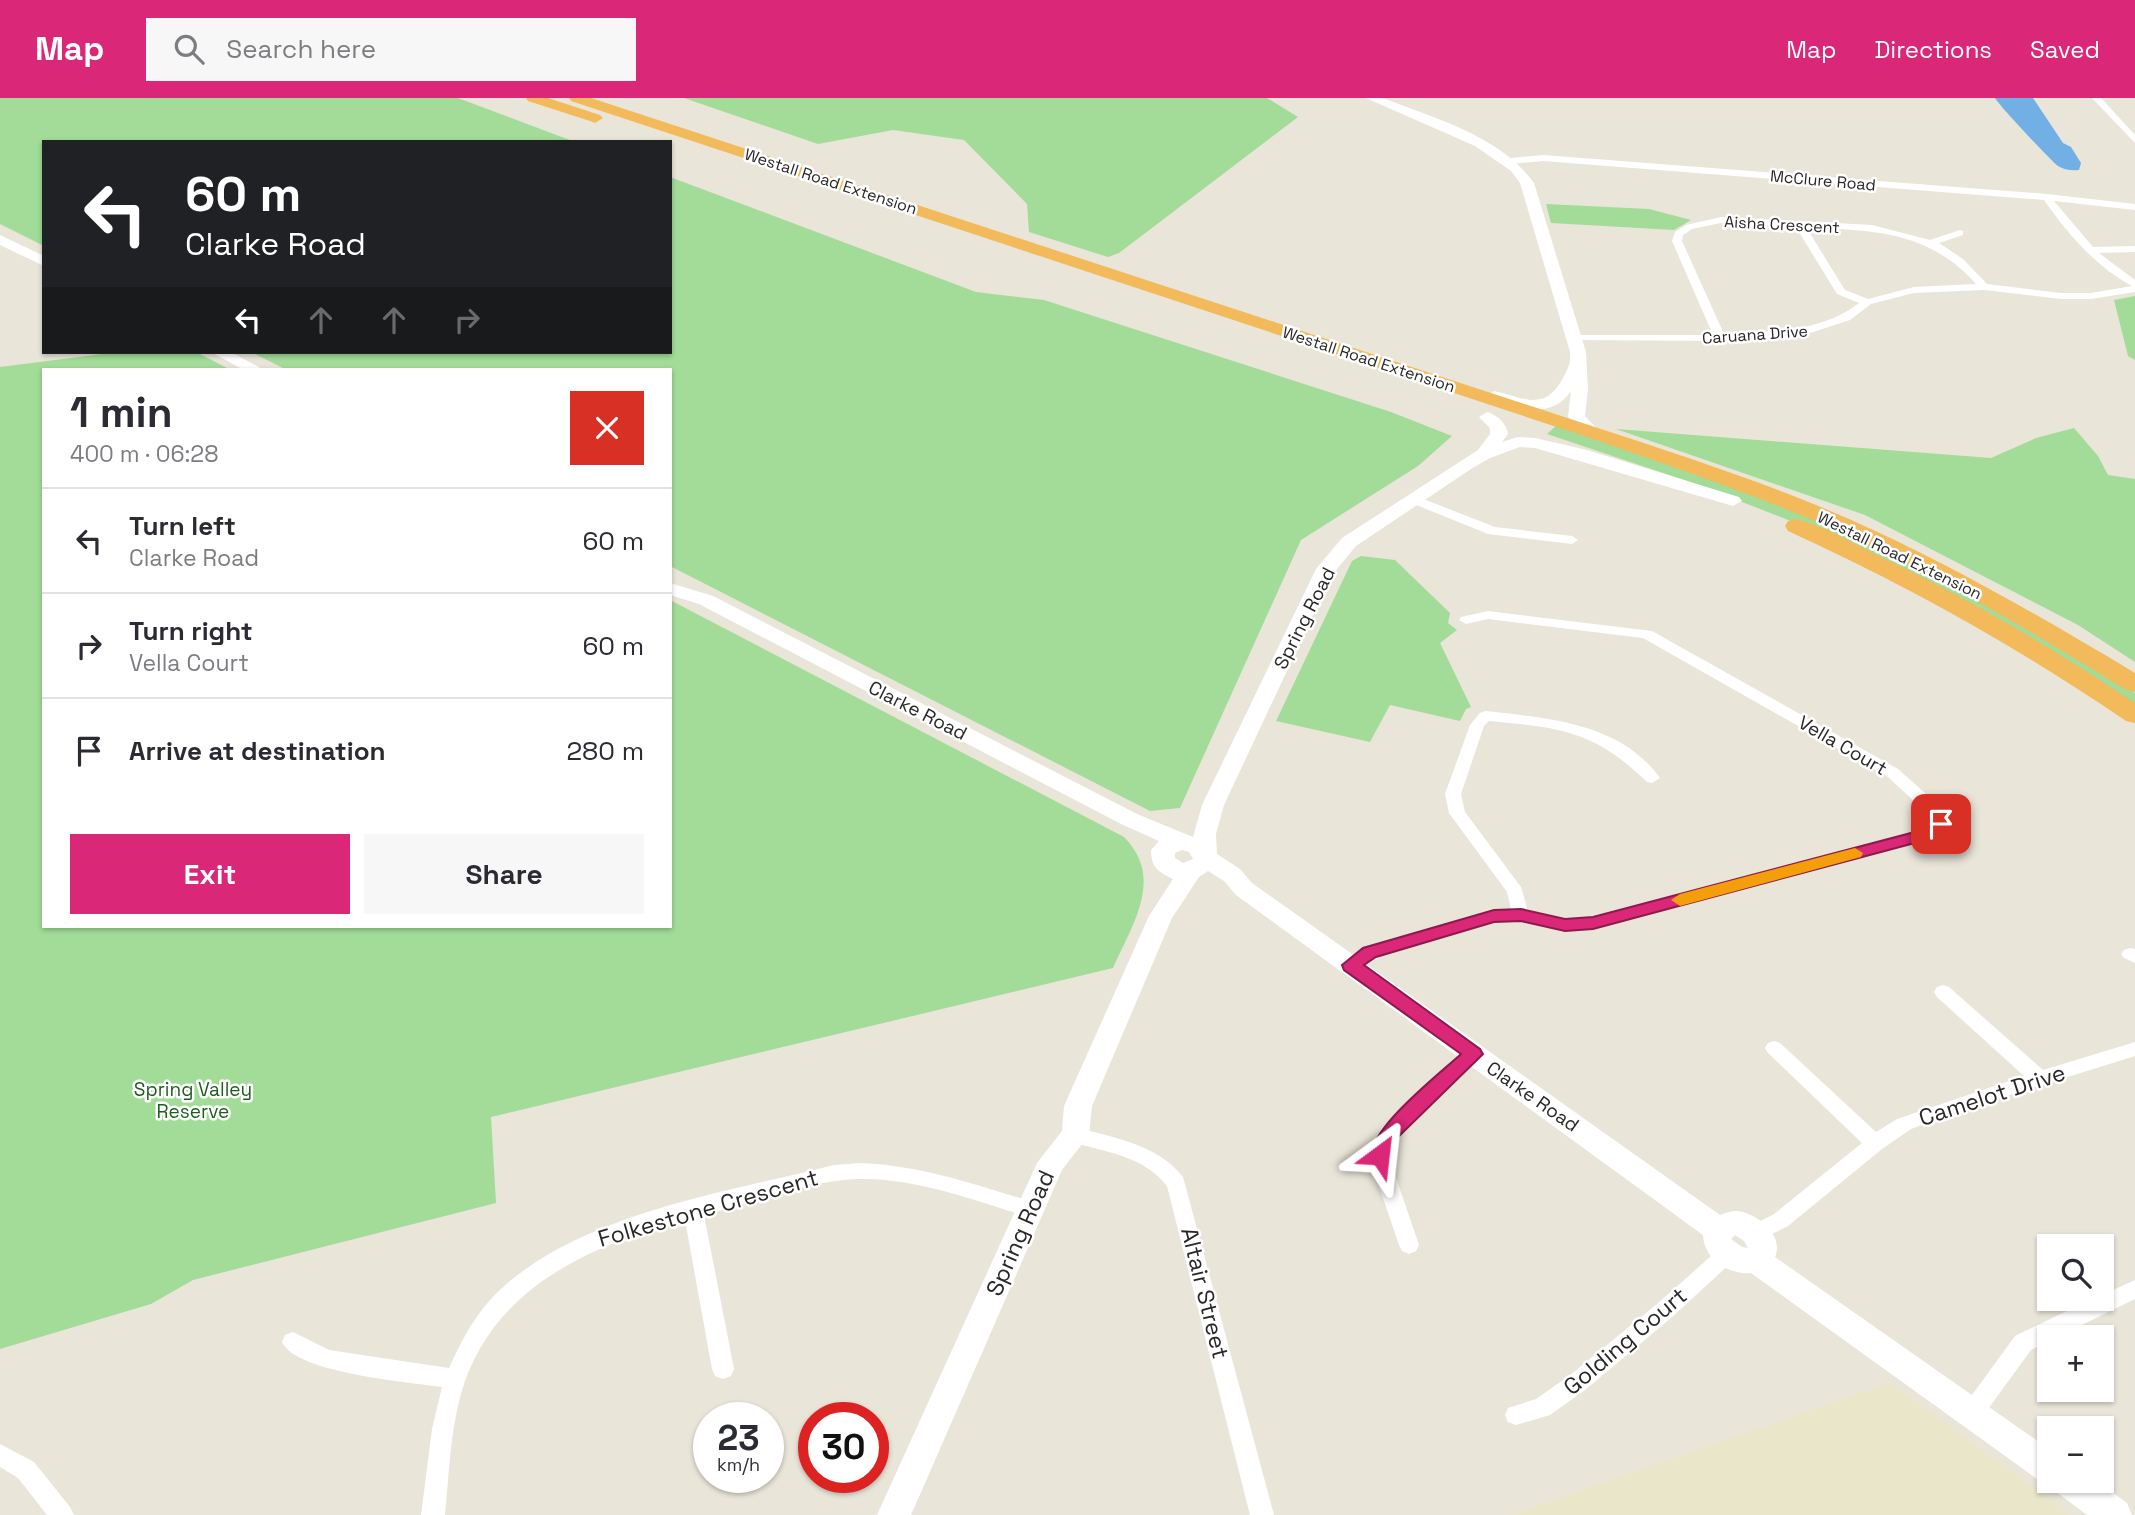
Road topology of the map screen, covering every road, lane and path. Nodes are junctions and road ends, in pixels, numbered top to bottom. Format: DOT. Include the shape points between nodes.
graph roads {
  1 [pos="533,98"];
  2 [pos="576,98"];
  3 [pos="1372,98"];
  4 [pos="2096,98"];
  5 [pos="663,140"];
  6 [pos="2135,140"];
  7 [pos="672,143"];
  8 [pos="1510,161"];
  9 [pos="2047,197"];
  10 [pos="2135,207"];
  11 [pos="1799,224"];
  12 [pos="1960,233"];
  13 [pos="0,239"];
  14 [pos="1933,242"];
  15 [pos="2135,249"];
  16 [pos="2091,250"];
  17 [pos="42,261"];
  18 [pos="2135,286"];
  19 [pos="1984,287"];
  20 [pos="1867,302"];
  21 [pos="1574,337"];
  22 [pos="1720,338"];
  23 [pos="223,354"];
  24 [pos="1579,363"];
  25 [pos="252,368"];
  26 [pos="1413,373"];
  27 [pos="1487,417"];
  28 [pos="1591,432"];
  29 [pos="1484,454"];
  30 [pos="1413,499"];
  31 [pos="1733,501"];
  32 [pos="1572,540"];
  33 [pos="672,579"];
  34 [pos="672,590"];
  35 [pos="706,600"];
  36 [pos="2027,619"];
  37 [pos="1466,620"];
  38 [pos="2135,672"];
  39 [pos="2135,684"];
  40 [pos="2135,715"];
  41 [pos="1652,778"];
  42 [pos="1213,805"];
  43 [pos="1171,851"];
  44 [pos="1198,864"];
  45 [pos="1521,915"];
  46 [pos="1161,916"];
  47 [pos="1351,965"];
  48 [pos="1943,992"];
  49 [pos="1774,1048"];
  50 [pos="2135,1049"];
  51 [pos="1474,1054"];
  52 [pos="2040,1079"];
  53 [pos="1075,1135"];
  54 [pos="1875,1143"];
  55 [pos="693,1209"];
  56 [pos="1030,1209"];
  57 [pos="1409,1245"];
  58 [pos="1739,1245"];
  59 [pos="2135,1289"];
  60 [pos="293,1342"];
  61 [pos="723,1369"];
  62 [pos="455,1380"];
  63 [pos="1972,1413"];
  64 [pos="1516,1415"];
  65 [pos="0,1455"];
  66 [pos="2037,1459"];
  67 [pos="2085,1493"];
  68 [pos="62,1515"];
  69 [pos="433,1515"];
  70 [pos="894,1515"];
  71 [pos="1262,1515"];
  72 [pos="2115,1515"];
  1 -- 5 [label="highway, Westall Road Extension"];
  2 -- 26 [label="highway, Westall Road Extension"];
  3 -- 8 [label="main road" via="1475,141"];
  4 -- 6 [label="street"];
  7 -- 27 [label="highway, Westall Road Extension"];
  8 -- 9 [label="street, McClure Road" via="1543,158"];
  8 -- 21 [label="main road" via="1527,183"];
  9 -- 10 [label="street, McClure Road"];
  9 -- 16 [label="street"];
  11 -- 14 [label="street, Aisha Crescent" via="1872,228"];
  11 -- 20 [label="street" via="1841,292"];
  11 -- 22 [label="street, Aisha Crescent" via="1721,220 1678,234 1677,241"];
  12 -- 14 [label="street"];
  13 -- 17 [label="main road"];
  14 -- 19 [label="street, Aisha Crescent" via="1967,266"];
  15 -- 16 [label="street"];
  16 -- 18 [label="street"];
  18 -- 19 [label="street, Caruana Drive" via="2091,296"];
  19 -- 20 [label="street, Caruana Drive" via="1914,290"];
  20 -- 22 [label="street, Caruana Drive" via="1846,318 1804,332"];
  21 -- 22 [label="street, Caruana Drive"];
  21 -- 24 [label="main road"];
  23 -- 25 [label="main road"];
  24 -- 26 [label="main road" via="1562,397 1545,405"];
  24 -- 28 [label="main road" via="1577,417"];
  26 -- 28 [label="highway, Westall Road Extension"];
  27 -- 29 [label="main road" via="1498,426 1499,434"];
  27 -- 31 [label="highway, Westall Road Extension"];
  28 -- 36 [label="highway, Westall Road Extension" via="1840,524"];
  29 -- 30 [label="main road, Spring Road"];
  29 -- 31 [label="main road, Spring Road" via="1525,442 1581,454"];
  30 -- 32 [label="street" via="1493,531"];
  30 -- 42 [label="main road, Spring Road" via="1349,542 1324,573"];
  31 -- 40 [label="highway, Westall Road Extension" via="1834,543 1951,602"];
  33 -- 35 [label="main road, Clarke Road" via="689,584"];
  34 -- 35 [label="main road, Clarke Road"];
  35 -- 43 [label="main road, Clarke Road" via="1129,820"];
  36 -- 38 [label="highway"];
  36 -- 39 [label="highway, Westall Road Extension"];
  37 -- 45 [label="street, Vella Court" via="1488,615 1647,634 1893,773 1936,812 1941,824 1931,833 1593,923 1565,925"];
  41 -- 45 [label="street" via="1634,759 1597,734 1570,726 1485,716 1477,725 1453,794 1457,813 1515,891"];
  42 -- 43 [label="main road, Spring Road"];
  42 -- 44 [label="main road, Spring Road"];
  43 -- 44 [label="main road, Clarke Road" via="1196,846"];
  43 -- 46 [label="main road, Spring Road"];
  44 -- 46 [label="main road, Spring Road"];
  44 -- 47 [label="main road, Clarke Road" via="1244,889"];
  45 -- 47 [label="street, Vella Court" via="1494,916 1396,943"];
  46 -- 53 [label="main road, Spring Road" via="1078,1106"];
  47 -- 51 [label="main road, Clarke Road"];
  48 -- 52 [label="street"];
  49 -- 54 [label="street"];
  50 -- 52 [label="street, Camelot Drive"];
  51 -- 57 [label="street" via="1389,1133 1382,1145 1380,1160"];
  51 -- 58 [label="main road, Clarke Road"];
  52 -- 54 [label="street, Camelot Drive" via="1930,1113"];
  53 -- 56 [label="main road, Spring Road" via="1051,1163"];
  53 -- 71 [label="street, Altair Street" via="1149,1157 1176,1183"];
  54 -- 58 [label="street, Camelot Drive" via="1781,1220"];
  55 -- 56 [label="street, Folkestone Crescent" via="834,1173 875,1170 912,1174"];
  55 -- 61 [label="street"];
  55 -- 62 [label="street, Folkestone Crescent" via="589,1241 536,1271 489,1320"];
  56 -- 70 [label="main road, Spring Road"];
  58 -- 63 [label="main road, Clarke Road"];
  58 -- 64 [label="street, Golding Court" via="1577,1383 1542,1408"];
  59 -- 63 [label="street" via="2023,1343"];
  60 -- 62 [label="street" via="326,1359"];
  62 -- 69 [label="street, Folkestone Crescent"];
  63 -- 66 [label="main road, Clarke Road"];
  65 -- 68 [label="street" via="26,1470"];
  67 -- 72 [label="main road"];
}
